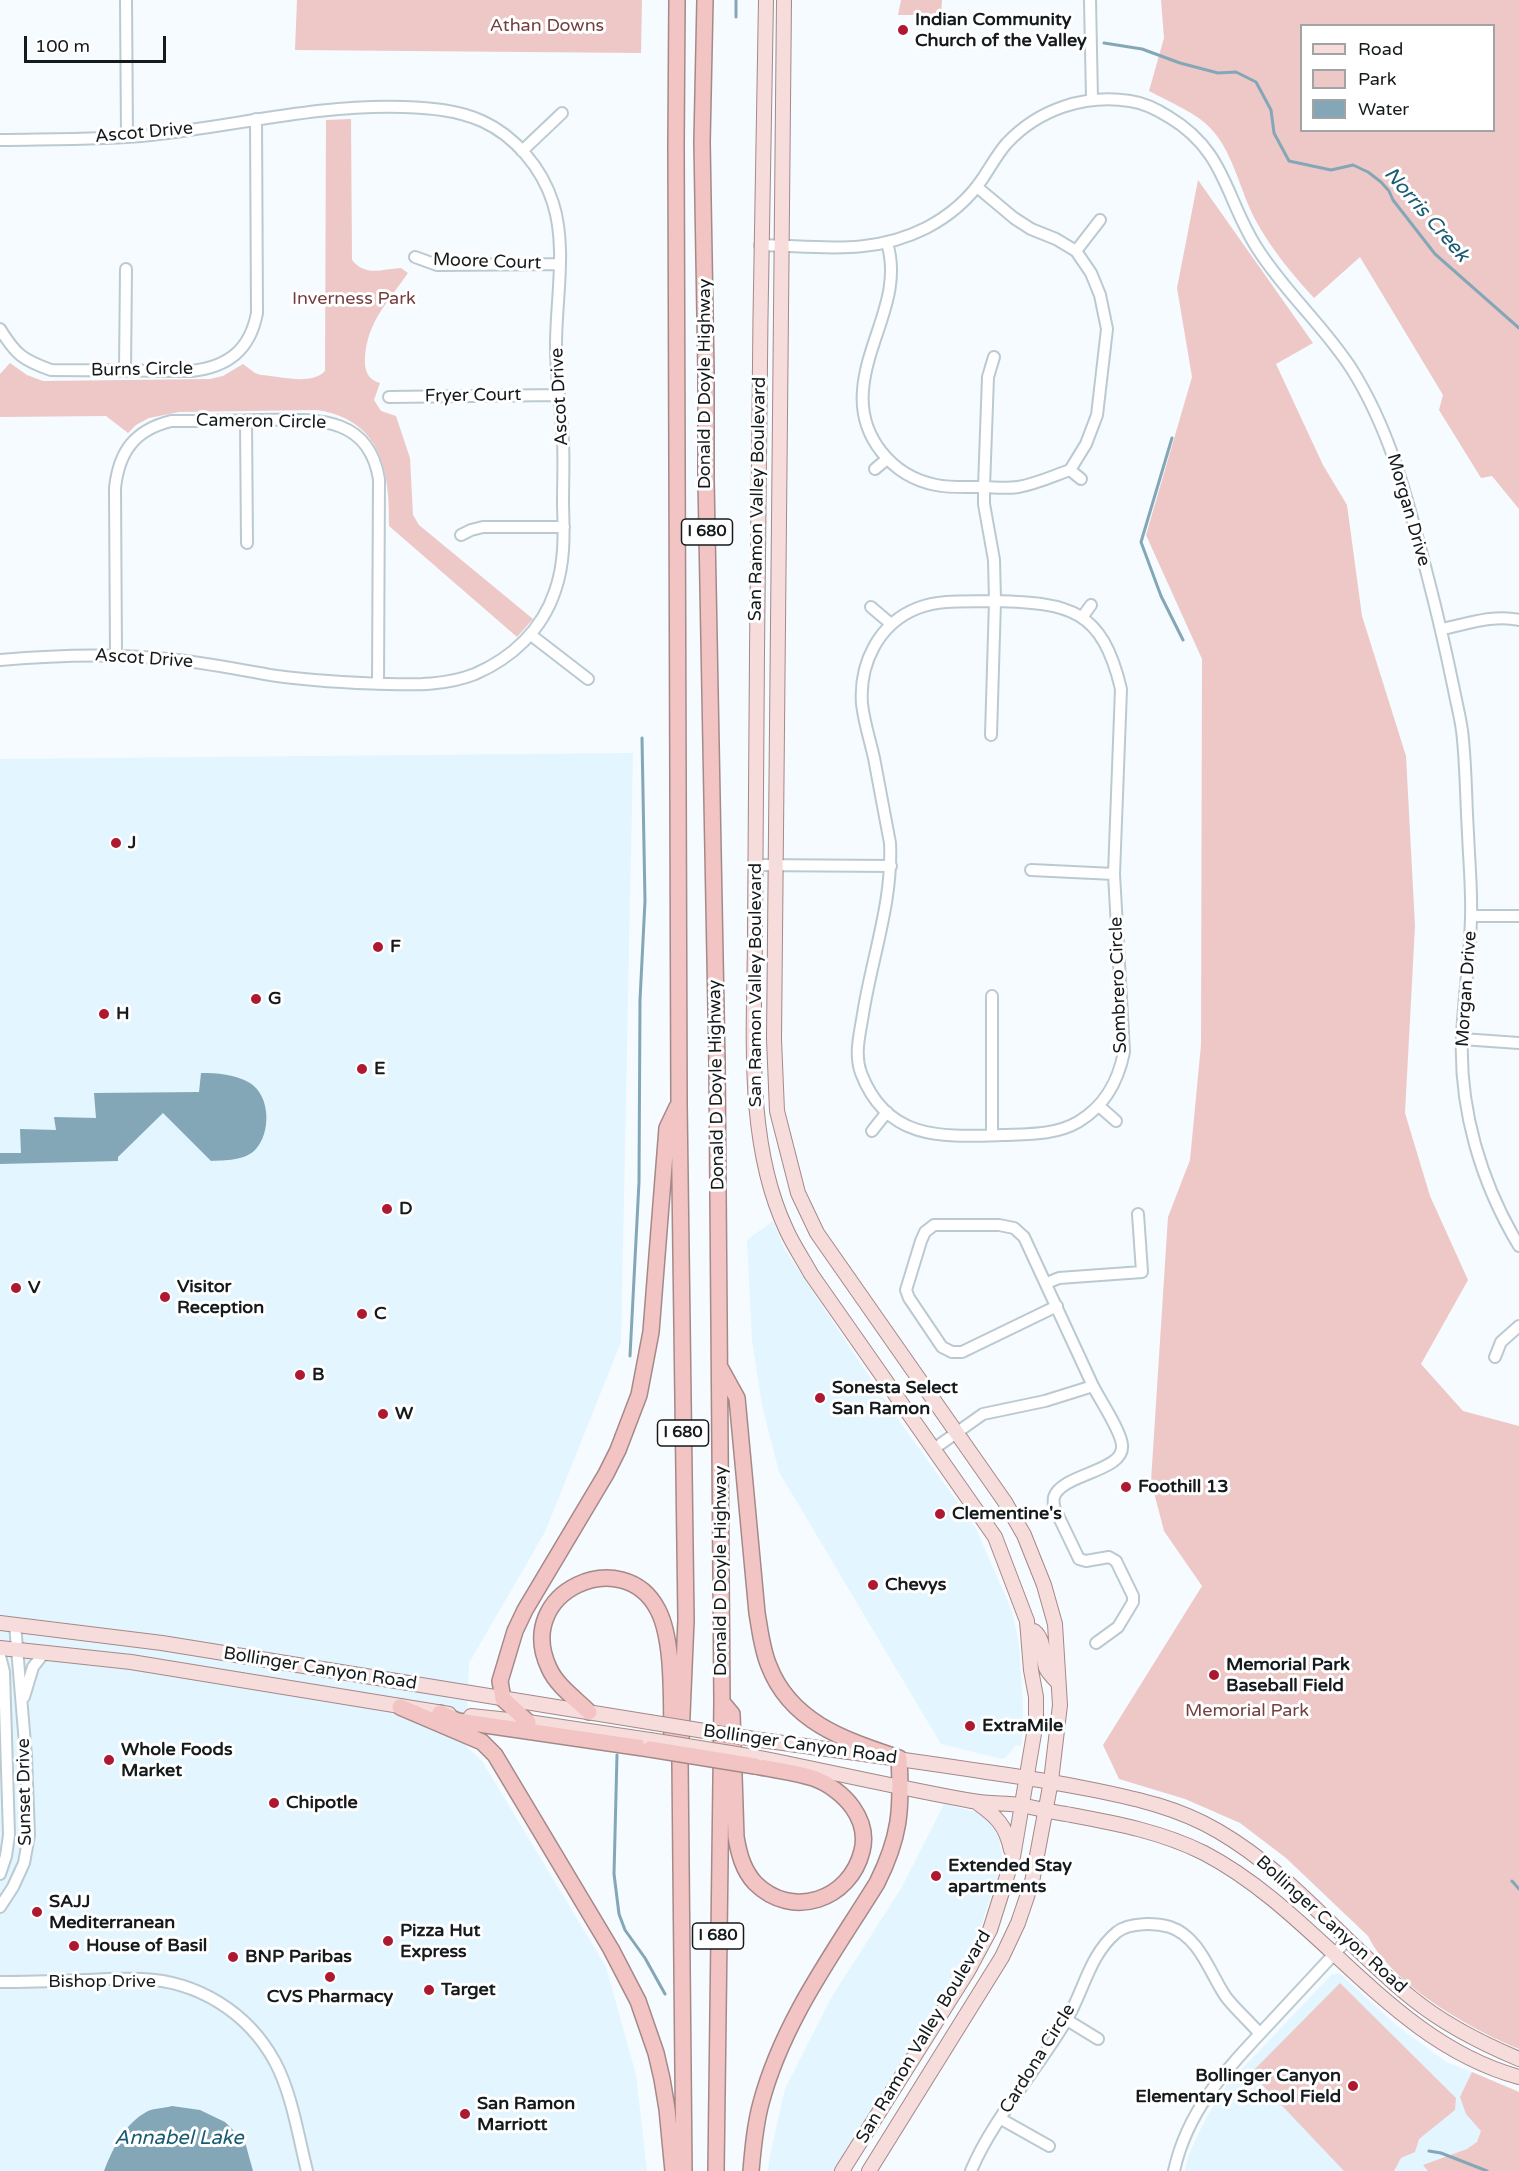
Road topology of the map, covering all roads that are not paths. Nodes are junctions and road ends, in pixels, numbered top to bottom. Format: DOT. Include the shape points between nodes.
graph roads {
  1 [pos="126,0"];
  2 [pos="677,0"];
  3 [pos="705,0"];
  4 [pos="766,0"];
  5 [pos="784,0"];
  6 [pos="1090,0"];
  7 [pos="1092,99"];
  8 [pos="562,113"];
  9 [pos="256,119"];
  10 [pos="127,137"];
  11 [pos="0,140"];
  12 [pos="522,151"];
  13 [pos="977,187"];
  14 [pos="1100,220"];
  15 [pos="887,243"];
  16 [pos="760,245"];
  17 [pos="780,245"];
  18 [pos="1076,251"];
  19 [pos="415,257"];
  20 [pos="560,264"];
  21 [pos="126,269"];
  22 [pos="0,329"];
  23 [pos="994,357"];
  24 [pos="125,371"];
  25 [pos="558,395"];
  26 [pos="389,397"];
  27 [pos="246,421"];
  28 [pos="887,459"];
  29 [pos="875,469"];
  30 [pos="1070,470"];
  31 [pos="1081,479"];
  32 [pos="984,487"];
  33 [pos="564,527"];
  34 [pos="461,535"];
  35 [pos="247,543"];
  36 [pos="995,601"];
  37 [pos="1091,605"];
  38 [pos="871,607"];
  39 [pos="1083,616"];
  40 [pos="1519,620"];
  41 [pos="891,624"];
  42 [pos="1442,629"];
  43 [pos="531,635"];
  44 [pos="116,656"];
  45 [pos="0,660"];
  46 [pos="588,679"];
  47 [pos="378,684"];
  48 [pos="991,735"];
  49 [pos="754,865"];
  50 [pos="776,865"];
  51 [pos="891,867"];
  52 [pos="1031,870"];
  53 [pos="1114,874"];
  54 [pos="1471,916"];
  55 [pos="1519,916"];
  56 [pos="993,996"];
  57 [pos="1462,1039"];
  58 [pos="1519,1043"];
  59 [pos="679,1104"];
  60 [pos="1099,1106"];
  61 [pos="887,1112"];
  62 [pos="1116,1121"];
  63 [pos="872,1131"];
  64 [pos="992,1135"];
  65 [pos="1138,1214"];
  66 [pos="1519,1246"];
  67 [pos="1047,1283"];
  68 [pos="1057,1306"];
  69 [pos="1519,1326"];
  70 [pos="1495,1357"];
  71 [pos="719,1367"];
  72 [pos="1093,1386"];
  73 [pos="957,1433"];
  74 [pos="935,1449"];
  75 [pos="0,1623"];
  76 [pos="15,1624"];
  77 [pos="1028,1631"];
  78 [pos="1096,1643"];
  79 [pos="0,1648"];
  80 [pos="17,1650"];
  81 [pos="44,1653"];
  82 [pos="0,1656"];
  83 [pos="1058,1683"];
  84 [pos="503,1699"];
  85 [pos="722,1702"];
  86 [pos="22,1706"];
  87 [pos="400,1707"];
  88 [pos="589,1712"];
  89 [pos="440,1713"];
  90 [pos="528,1722"];
  91 [pos="650,1744"];
  92 [pos="899,1758"];
  93 [pos="680,1762"];
  94 [pos="755,1762"];
  95 [pos="1027,1777"];
  96 [pos="1051,1781"];
  97 [pos="901,1786"];
  98 [pos="974,1801"];
  99 [pos="1021,1805"];
  100 [pos="1045,1810"];
  101 [pos="1013,1857"];
  102 [pos="0,1874"];
  103 [pos="0,1907"];
  104 [pos="1348,1940"];
  105 [pos="1335,1953"];
  106 [pos="0,1982"];
  107 [pos="1067,2020"];
  108 [pos="1260,2034"];
  109 [pos="1098,2038"];
  110 [pos="1519,2059"];
  111 [pos="1519,2077"];
  112 [pos="1001,2119"];
  113 [pos="1049,2146"];
  114 [pos="307,2171"];
  115 [pos="673,2171"];
  116 [pos="684,2171"];
  117 [pos="716,2171"];
  118 [pos="751,2171"];
  119 [pos="842,2171"];
  120 [pos="869,2171"];
  121 [pos="971,2171"];
  122 [pos="1174,2171"];
  1 -- 10 [label="street"];
  2 -- 59 [label="highway, Donald D Doyle Highway / I 680"];
  3 -- 71 [label="highway, Donald D Doyle Highway / I 680" via="702,142"];
  4 -- 16 [label="main road, San Ramon Valley Boulevard"];
  5 -- 17 [label="main road, San Ramon Valley Boulevard"];
  6 -- 7 [label="street"];
  7 -- 13 [label="street, Morgan Drive" via="1060,108 1028,124 1005,145"];
  7 -- 42 [label="street, Morgan Drive" via="1132,101 1165,114 1195,135 1215,159 1244,226 1264,260 1352,369 1376,414 1404,484"];
  8 -- 12 [label="street"];
  9 -- 10 [label="street, Ascot Drive"];
  9 -- 12 [label="street, Ascot Drive" via="347,108 442,110 482,121"];
  9 -- 24 [label="street, Burns Circle" via="258,305 249,338 235,355 214,367"];
  10 -- 11 [label="street, Ascot Drive"];
  12 -- 20 [label="street, Ascot Drive" via="545,182 554,204"];
  13 -- 15 [label="street, Morgan Drive" via="937,222"];
  13 -- 18 [label="street" via="1014,218"];
  14 -- 18 [label="street"];
  15 -- 17 [label="street, Morgan Drive" via="861,247"];
  15 -- 28 [label="street" via="892,270 890,293 863,392 869,430"];
  16 -- 17 [label="street, Morgan Drive"];
  16 -- 49 [label="main road, San Ramon Valley Boulevard"];
  17 -- 50 [label="main road, San Ramon Valley Boulevard"];
  18 -- 30 [label="street" via="1100,295 1107,329 1097,415"];
  19 -- 20 [label="street, Moore Court" via="437,265"];
  20 -- 25 [label="street, Ascot Drive" via="556,308"];
  21 -- 24 [label="street"];
  22 -- 24 [label="street, Burns Circle" via="13,350 31,363 51,370"];
  23 -- 32 [label="street" via="988,377"];
  25 -- 26 [label="street, Fryer Court"];
  25 -- 33 [label="street, Ascot Drive"];
  27 -- 35 [label="street"];
  27 -- 44 [label="street, Cameron Circle" via="171,421 141,433 125,452 115,488"];
  27 -- 47 [label="street, Cameron Circle" via="329,422 354,434 370,451 379,479"];
  28 -- 29 [label="street"];
  28 -- 32 [label="street" via="927,483"];
  30 -- 31 [label="street"];
  30 -- 32 [label="street" via="1018,487"];
  32 -- 36 [label="street"];
  33 -- 34 [label="street" via="483,527"];
  33 -- 43 [label="street, Ascot Drive" via="563,561 555,594"];
  36 -- 39 [label="street, Sombrero Circle" via="1059,606"];
  36 -- 41 [label="street, Sombrero Circle" via="946,602 905,614"];
  36 -- 48 [label="street"];
  37 -- 39 [label="street"];
  38 -- 41 [label="street"];
  39 -- 53 [label="street, Sombrero Circle" via="1108,648 1121,688"];
  40 -- 42 [label="street" via="1482,620"];
  41 -- 51 [label="street, Sombrero Circle" via="877,640 866,664 862,692"];
  42 -- 54 [label="street, Morgan Drive" via="1463,736"];
  43 -- 46 [label="street"];
  43 -- 47 [label="street, Ascot Drive" via="505,657 464,678"];
  44 -- 45 [label="street, Ascot Drive"];
  44 -- 47 [label="street, Ascot Drive"];
  49 -- 50 [label="street"];
  49 -- 74 [label="main road, San Ramon Valley Boulevard" via="756,1112 778,1210 812,1274"];
  50 -- 51 [label="street"];
  50 -- 73 [label="main road, San Ramon Valley Boulevard" via="777,1111 798,1194 817,1233"];
  51 -- 61 [label="street, Sombrero Circle" via="857,1053 872,1096"];
  52 -- 53 [label="street"];
  53 -- 60 [label="street, Sombrero Circle" via="1124,1052 1111,1092"];
  54 -- 55 [label="street"];
  54 -- 57 [label="street, Morgan Drive"];
  56 -- 64 [label="street"];
  57 -- 58 [label="street"];
  57 -- 66 [label="street, Morgan Drive" via="1470,1124 1479,1159 1500,1214"];
  59 -- 84 [label="highway" via="667,1128 651,1332 639,1395 606,1474 515,1632 500,1681"];
  59 -- 93 [label="highway, Donald D Doyle Highway / I 680" via="686,1620"];
  60 -- 62 [label="street"];
  60 -- 64 [label="street, Sombrero Circle" via="1060,1130"];
  61 -- 63 [label="street"];
  61 -- 64 [label="street, Sombrero Circle" via="924,1133"];
  65 -- 67 [label="street" via="1142,1272 1059,1278"];
  67 -- 68 [label="street"];
  67 -- 68 [label="street" via="1024,1237 1014,1227 934,1225 921,1241 906,1290 942,1347 952,1352 962,1352"];
  68 -- 72 [label="street"];
  69 -- 70 [label="street" via="1501,1342"];
  71 -- 85 [label="highway, Donald D Doyle Highway / I 680"];
  71 -- 92 [label="highway" via="737,1398 761,1641 768,1665 787,1697 814,1723"];
  72 -- 73 [label="street" via="983,1414"];
  72 -- 78 [label="street" via="1123,1447 1113,1462 1072,1481 1053,1497 1079,1559 1109,1557 1116,1561 1133,1596 1118,1628"];
  73 -- 74 [label="street"];
  73 -- 83 [label="main road, San Ramon Valley Boulevard" via="1024,1535 1055,1624"];
  74 -- 77 [label="main road, San Ramon Valley Boulevard" via="995,1537"];
  75 -- 76 [label="main road, Bollinger Canyon Road"];
  76 -- 80 [label="street, Sunset Drive"];
  76 -- 84 [label="main road, Bollinger Canyon Road" via="162,1643"];
  77 -- 83 [label="main road" via="1038,1634 1046,1670"];
  77 -- 95 [label="main road, San Ramon Valley Boulevard" via="1036,1722"];
  79 -- 80 [label="main road, Bollinger Canyon Road"];
  80 -- 81 [label="main road, Bollinger Canyon Road"];
  80 -- 86 [label="street, Sunset Drive"];
  81 -- 86 [label="street, Sunset Drive" via="33,1667"];
  81 -- 87 [label="main road, Bollinger Canyon Road" via="131,1662"];
  82 -- 102 [label="street, Sunset Drive" via="4,1672 9,1835"];
  83 -- 96 [label="main road, San Ramon Valley Boulevard" via="1060,1705"];
  84 -- 88 [label="main road, Bollinger Canyon Road"];
  84 -- 90 [label="highway"];
  85 -- 94 [label="highway" via="732,1714 736,1837 745,1868 768,1893 782,1899 799,1902 830,1895 853,1875 860,1861 863,1829 858,1815 848,1801 814,1779"];
  85 -- 117 [label="highway, Donald D Doyle Highway / I 680"];
  86 -- 103 [label="street, Sunset Drive" via="29,1835 24,1863"];
  87 -- 89 [label="main road, Bollinger Canyon Road"];
  87 -- 115 [label="highway" via="482,1742 495,1755 611,1948 638,2001 656,2053"];
  88 -- 92 [label="main road, Bollinger Canyon Road, bridge" via="754,1740"];
  88 -- 93 [label="highway" via="558,1683 549,1668 543,1651 544,1622 549,1609 569,1588 593,1579 617,1579 647,1596 663,1624 669,1661 673,1748"];
  89 -- 90 [label="main road, Bollinger Canyon Road"];
  89 -- 91 [label="highway" via="458,1721"];
  90 -- 91 [label="main road, Bollinger Canyon Road"];
  91 -- 94 [label="highway, bridge"];
  92 -- 95 [label="main road, Bollinger Canyon Road"];
  92 -- 97 [label="highway"];
  93 -- 116 [label="highway, Donald D Doyle Highway / I 680"];
  94 -- 97 [label="main road, Bollinger Canyon Road"];
  95 -- 96 [label="main road, Bollinger Canyon Road"];
  95 -- 99 [label="main road, San Ramon Valley Boulevard"];
  96 -- 100 [label="main road, San Ramon Valley Boulevard"];
  96 -- 104 [label="main road, Bollinger Canyon Road" via="1149,1802 1202,1822 1263,1861"];
  97 -- 98 [label="main road, Bollinger Canyon Road"];
  97 -- 118 [label="highway" via="896,1841 886,1864 807,1992 774,2060 760,2105"];
  98 -- 99 [label="main road, Bollinger Canyon Road"];
  98 -- 101 [label="main road" via="1003,1826"];
  99 -- 100 [label="main road, Bollinger Canyon Road"];
  99 -- 101 [label="main road, San Ramon Valley Boulevard"];
  100 -- 105 [label="main road, Bollinger Canyon Road" via="1130,1826 1204,1853 1249,1881"];
  100 -- 120 [label="main road, San Ramon Valley Boulevard" via="1032,1882 1002,1956"];
  101 -- 119 [label="main road, San Ramon Valley Boulevard" via="990,1930 974,1961"];
  104 -- 105 [label="street"];
  104 -- 110 [label="main road, Bollinger Canyon Road" via="1390,1980 1445,2023"];
  105 -- 108 [label="street"];
  105 -- 111 [label="main road, Bollinger Canyon Road" via="1419,2028 1472,2059"];
  106 -- 114 [label="street, Bishop Drive" via="142,1978 188,1987 214,1998 257,2034 275,2061"];
  107 -- 108 [label="street, Cardona Circle" via="1104,1944 1120,1929 1155,1925 1172,1928 1187,1938 1208,1963 1226,1996"];
  107 -- 109 [label="street"];
  107 -- 112 [label="street, Cardona Circle"];
  108 -- 122 [label="street" via="1197,2109"];
  112 -- 113 [label="street"];
  112 -- 121 [label="street, Cardona Circle"];
}
